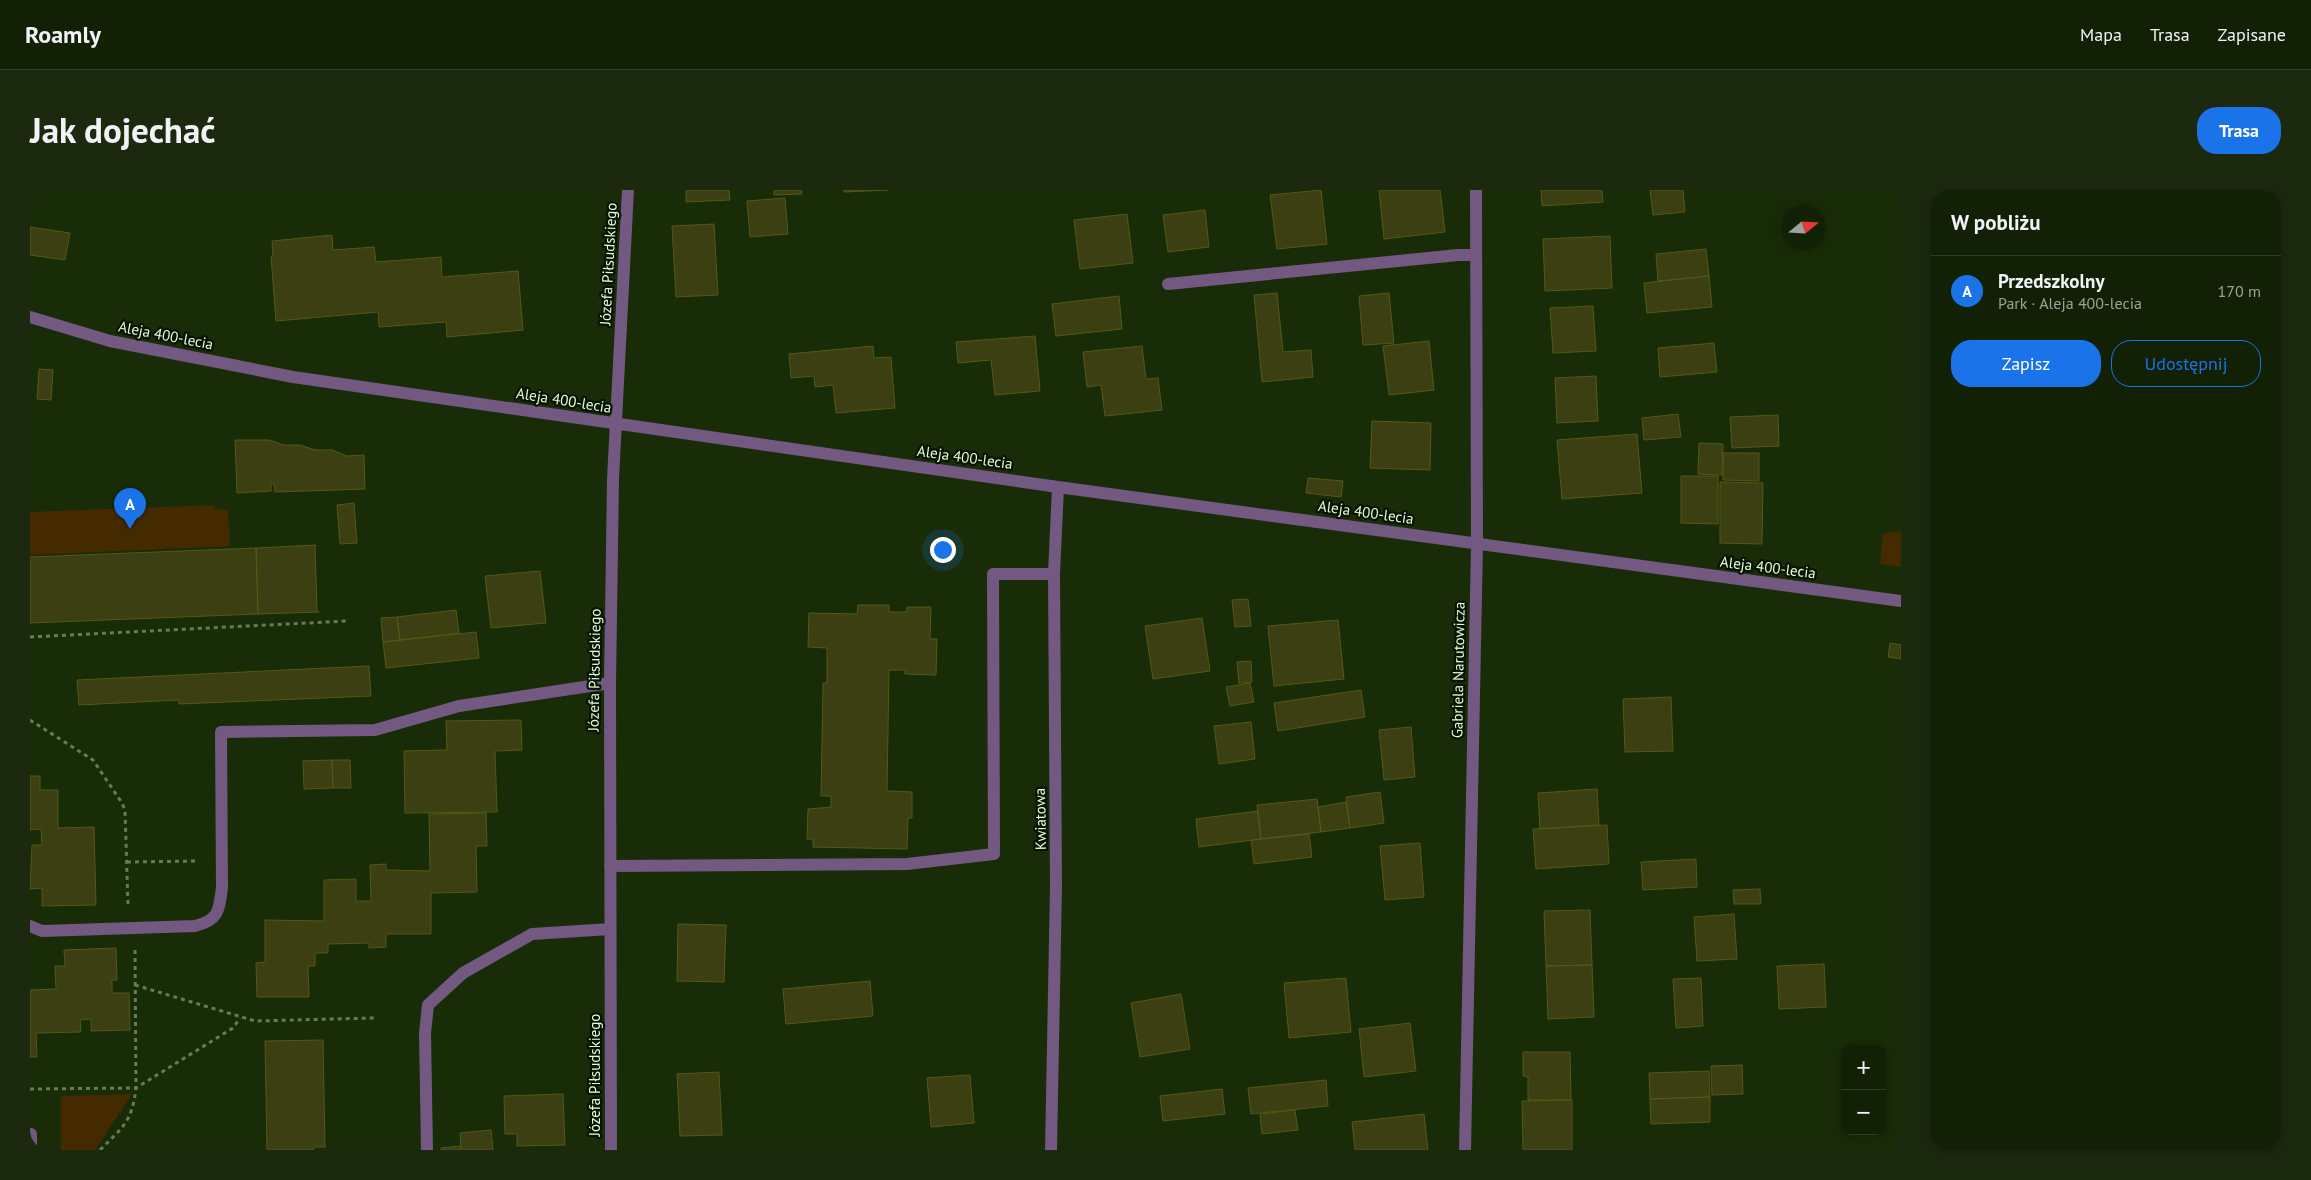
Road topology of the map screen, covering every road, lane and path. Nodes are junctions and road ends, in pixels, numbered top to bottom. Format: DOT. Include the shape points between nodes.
graph roads {
  1 [pos="628,190"];
  2 [pos="1476,190"];
  3 [pos="1476,255"];
  4 [pos="1168,284"];
  5 [pos="30,317"];
  6 [pos="616,425"];
  7 [pos="1058,487"];
  8 [pos="1477,544"];
  9 [pos="1054,574"];
  10 [pos="1901,601"];
  11 [pos="347,621"];
  12 [pos="30,637"];
  13 [pos="610,683"];
  14 [pos="30,720"];
  15 [pos="222,861"];
  16 [pos="127,862"];
  17 [pos="610,866"];
  18 [pos="30,926"];
  19 [pos="135,928"];
  20 [pos="610,929"];
  21 [pos="135,985"];
  22 [pos="240,1018"];
  23 [pos="374,1018"];
  24 [pos="136,1088"];
  25 [pos="30,1089"];
  26 [pos="31,1134"];
  27 [pos="31,1150"];
  28 [pos="100,1150"];
  29 [pos="427,1150"];
  30 [pos="611,1150"];
  31 [pos="1051,1150"];
  32 [pos="1465,1150"];
  1 -- 6 [label="street, Józefa Piłsudskiego"];
  2 -- 3 [label="street, Gabriela Narutowicza"];
  3 -- 4 [label="street"];
  3 -- 8 [label="street, Gabriela Narutowicza"];
  5 -- 6 [label="street, Aleja 400-lecia" via="110,341 294,376"];
  6 -- 7 [label="street, Aleja 400-lecia"];
  6 -- 13 [label="street, Józefa Piłsudskiego"];
  7 -- 8 [label="street, Aleja 400-lecia"];
  7 -- 9 [label="street, Kwiatowa"];
  8 -- 10 [label="street, Aleja 400-lecia"];
  8 -- 32 [label="street, Gabriela Narutowicza"];
  9 -- 17 [label="street" via="993,574 994,854 907,864"];
  9 -- 31 [label="street, Kwiatowa" via="1056,886"];
  11 -- 12 [label="path"];
  13 -- 15 [label="street" via="460,706 375,730 221,732"];
  13 -- 17 [label="street, Józefa Piłsudskiego"];
  14 -- 16 [label="path" via="97,765 125,810"];
  15 -- 16 [label="path"];
  15 -- 19 [label="street" via="222,887 214,918 195,926"];
  16 -- 19 [label="path" via="128,907"];
  17 -- 20 [label="street, Józefa Piłsudskiego"];
  18 -- 19 [label="street" via="42,931"];
  19 -- 21 [label="path"];
  20 -- 29 [label="street" via="532,934 463,973 428,1006 425,1014"];
  20 -- 30 [label="street, Józefa Piłsudskiego"];
  21 -- 22 [label="path"];
  21 -- 24 [label="path"];
  22 -- 23 [label="path" via="256,1021"];
  22 -- 24 [label="path" via="233,1028"];
  24 -- 25 [label="path"];
  24 -- 28 [label="path" via="133,1109 124,1127"];
  26 -- 27 [label="street"];
}
